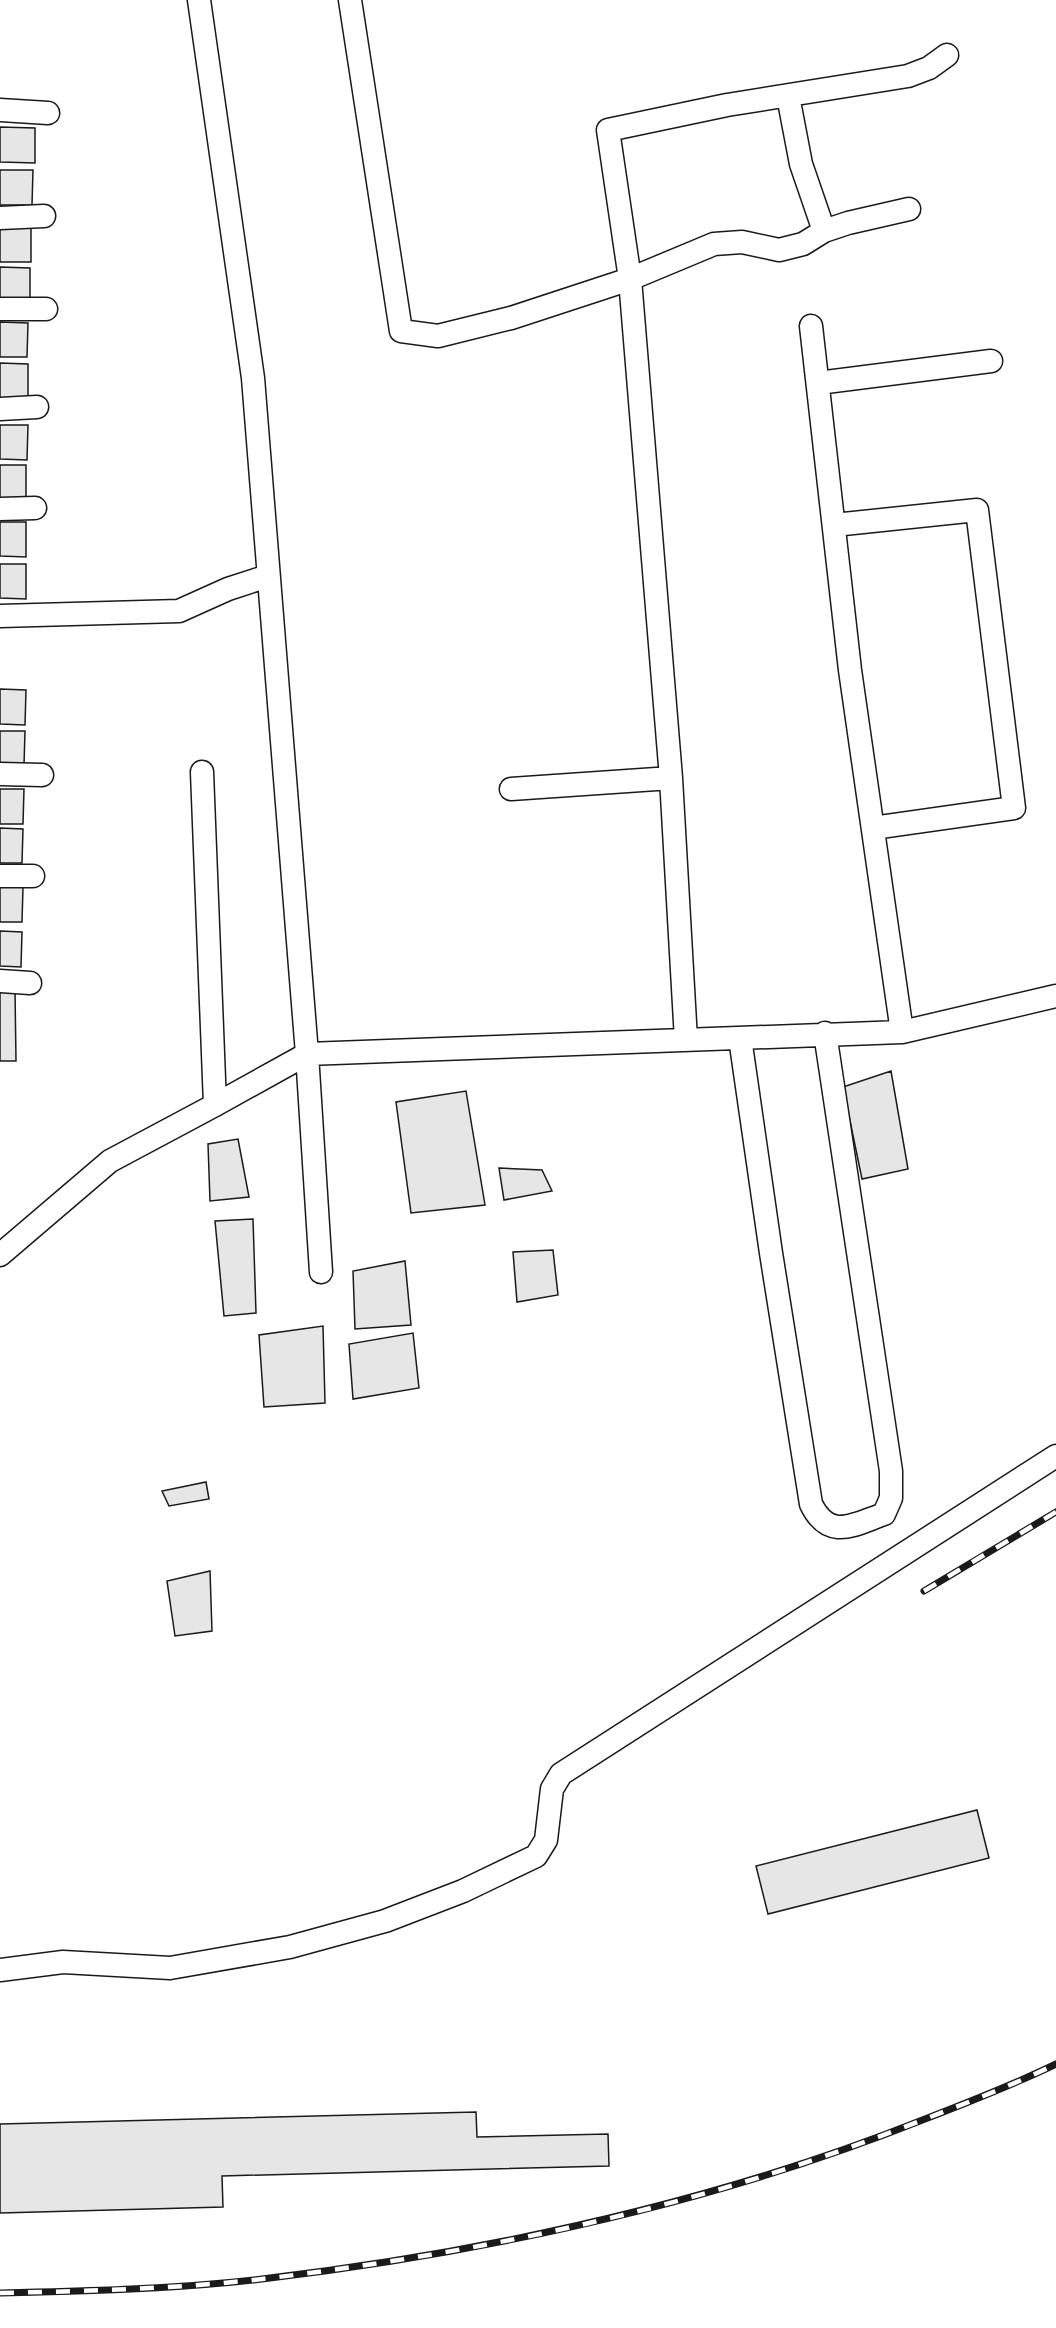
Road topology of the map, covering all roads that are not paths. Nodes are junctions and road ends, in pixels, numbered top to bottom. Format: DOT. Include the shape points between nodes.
graph roads {
  1 [pos="200,0"];
  2 [pos="350,0"];
  3 [pos="946,55"];
  4 [pos="788,96"];
  5 [pos="0,110"];
  6 [pos="48,113"];
  7 [pos="909,210"];
  8 [pos="44,216"];
  9 [pos="0,218"];
  10 [pos="824,231"];
  11 [pos="630,279"];
  12 [pos="0,309"];
  13 [pos="46,309"];
  14 [pos="812,326"];
  15 [pos="991,361"];
  16 [pos="818,383"];
  17 [pos="37,407"];
  18 [pos="0,409"];
  19 [pos="35,508"];
  20 [pos="0,509"];
  21 [pos="834,525"];
  22 [pos="268,576"];
  23 [pos="0,616"];
  24 [pos="202,772"];
  25 [pos="0,774"];
  26 [pos="42,775"];
  27 [pos="670,778"];
  28 [pos="511,789"];
  29 [pos="873,828"];
  30 [pos="0,876"];
  31 [pos="33,876"];
  32 [pos="0,981"];
  33 [pos="30,983"];
  34 [pos="1056,996"];
  35 [pos="902,1032"];
  36 [pos="825,1033"];
  37 [pos="740,1038"];
  38 [pos="686,1040"];
  39 [pos="307,1054"];
  40 [pos="215,1105"];
  41 [pos="0,1255"];
  42 [pos="321,1272"];
  43 [pos="1056,1456"];
  44 [pos="0,1970"];
  1 -- 22 [label="street" via="253,378"];
  2 -- 11 [label="street" via="401,331 438,336 511,318"];
  3 -- 4 [label="street" via="908,76"];
  4 -- 10 [label="street" via="801,164"];
  4 -- 11 [label="street" via="608,130"];
  5 -- 6 [label="street"];
  7 -- 10 [label="street"];
  8 -- 9 [label="street"];
  10 -- 11 [label="street" via="803,244 779,250 742,242 714,244"];
  11 -- 27 [label="street"];
  12 -- 13 [label="street"];
  14 -- 16 [label="street"];
  15 -- 16 [label="street"];
  16 -- 21 [label="street"];
  17 -- 18 [label="street"];
  19 -- 20 [label="street"];
  21 -- 29 [label="street"];
  21 -- 29 [label="street" via="977,510 1014,808"];
  22 -- 23 [label="street" via="179,611"];
  22 -- 39 [label="street"];
  24 -- 40 [label="street"];
  25 -- 26 [label="street"];
  27 -- 28 [label="street"];
  27 -- 38 [label="street"];
  29 -- 35 [label="street"];
  30 -- 31 [label="street"];
  32 -- 33 [label="street"];
  34 -- 35 [label="street"];
  35 -- 36 [label="street"];
  36 -- 37 [label="street"];
  36 -- 37 [label="street" via="891,1480 891,1498 884,1514 833,1527 819,1519 812,1504"];
  37 -- 38 [label="street"];
  38 -- 39 [label="street"];
  39 -- 40 [label="street"];
  39 -- 42 [label="street"];
  40 -- 41 [label="street" via="110,1161"];
  43 -- 44 [label="street" via="561,1774 552,1789 546,1840 536,1856 463,1891 385,1921 290,1947 170,1968 63,1962"];
}
